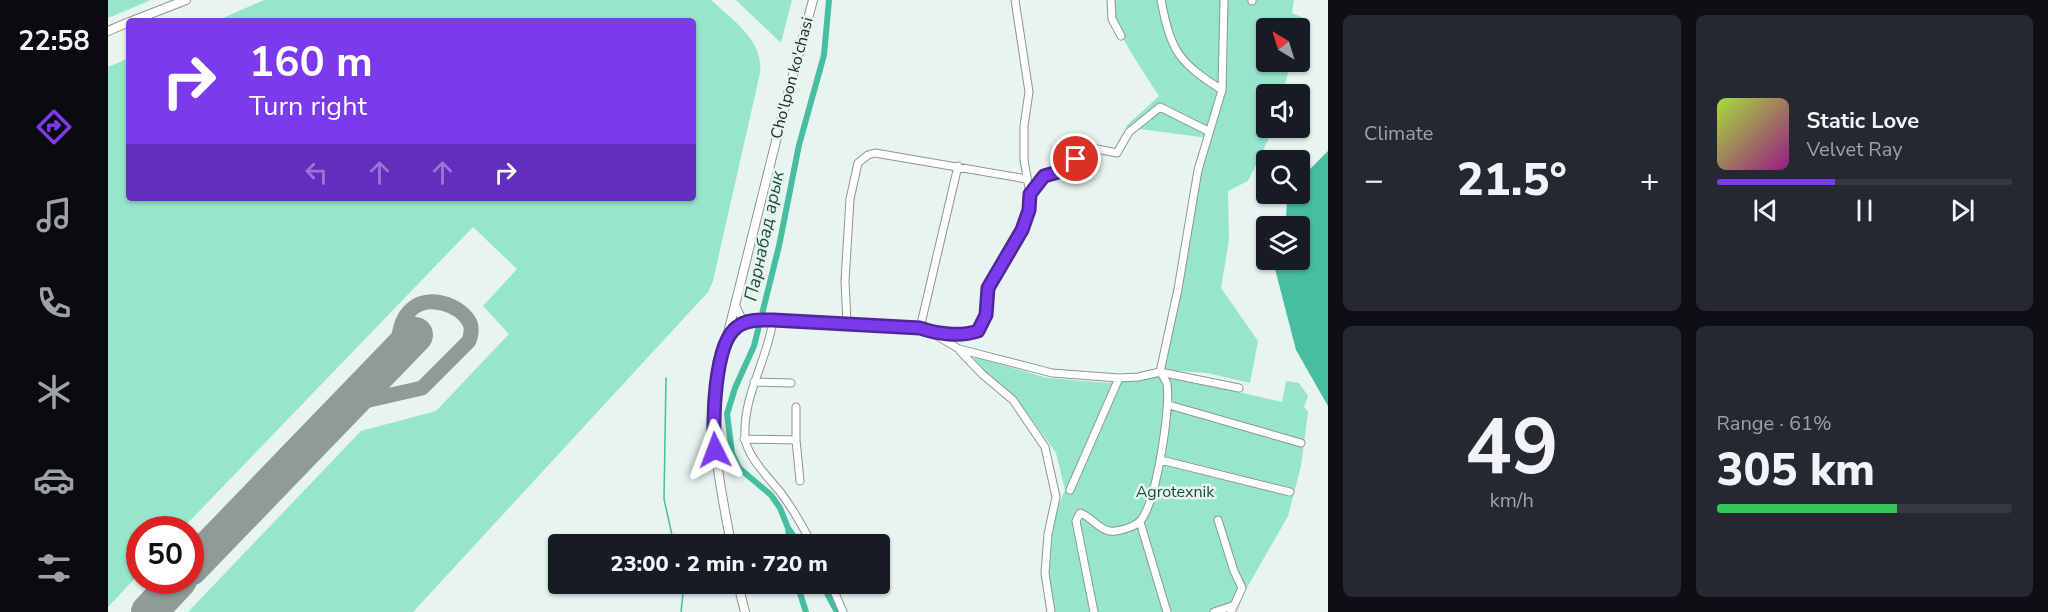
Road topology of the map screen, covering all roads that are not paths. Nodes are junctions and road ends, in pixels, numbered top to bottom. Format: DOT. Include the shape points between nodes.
graph roads {
  1 [pos="186,0"];
  2 [pos="813,0"];
  3 [pos="1015,0"];
  4 [pos="1111,0"];
  5 [pos="1161,0"];
  6 [pos="1224,0"];
  7 [pos="141,18"];
  8 [pos="126,24"];
  9 [pos="108,31"];
  10 [pos="1120,36"];
  11 [pos="1222,90"];
  12 [pos="1208,131"];
  13 [pos="958,166"];
  14 [pos="1027,179"];
  15 [pos="1030,194"];
  16 [pos="736,301"];
  17 [pos="771,320"];
  18 [pos="752,321"];
  19 [pos="847,323"];
  20 [pos="920,328"];
  21 [pos="932,332"];
  22 [pos="725,345"];
  23 [pos="959,349"];
  24 [pos="1160,372"];
  25 [pos="1119,378"];
  26 [pos="754,382"];
  27 [pos="791,383"];
  28 [pos="1239,388"];
  29 [pos="1168,405"];
  30 [pos="796,407"];
  31 [pos="744,439"];
  32 [pos="796,440"];
  33 [pos="1301,443"];
  34 [pos="1161,460"];
  35 [pos="800,480"];
  36 [pos="1070,490"];
  37 [pos="1290,492"];
  38 [pos="1218,520"];
  39 [pos="1140,522"];
  40 [pos="729,534"];
  41 [pos="806,534"];
  42 [pos="740,594"];
  43 [pos="835,594"];
  44 [pos="1232,609"];
  45 [pos="745,612"];
  46 [pos="843,612"];
  47 [pos="1051,612"];
  48 [pos="1094,612"];
  49 [pos="1167,612"];
  50 [pos="1214,612"];
  1 -- 7 [label="main road"];
  2 -- 16 [label="main road, Cho'lpon ko'chasi"];
  3 -- 14 [label="street" via="1029,92 1024,126"];
  4 -- 10 [label="street" via="1112,19"];
  5 -- 11 [label="street" via="1174,48 1192,70"];
  6 -- 11 [label="street"];
  8 -- 9 [label="main road"];
  11 -- 12 [label="street"];
  12 -- 15 [label="street" via="1160,107 1129,132 1118,153 1087,147 1058,172 1044,176"];
  12 -- 24 [label="street"];
  13 -- 14 [label="street"];
  13 -- 19 [label="street" via="875,153 858,163 846,247"];
  13 -- 20 [label="street"];
  14 -- 15 [label="street"];
  15 -- 21 [label="street" via="1022,230 988,288 986,315 978,331"];
  16 -- 18 [label="street" via="741,317"];
  16 -- 22 [label="main road, Cho'lpon ko'chasi"];
  17 -- 18 [label="street"];
  17 -- 19 [label="street"];
  17 -- 26 [label="street" via="772,331"];
  18 -- 22 [label="street" via="734,329"];
  19 -- 20 [label="street"];
  20 -- 21 [label="street"];
  21 -- 23 [label="street"];
  22 -- 40 [label="main road, Cho'lpon ko'chasi" via="715,393 713,433"];
  23 -- 25 [label="street" via="1052,373"];
  23 -- 47 [label="street" via="1013,400 1046,447 1056,497 1045,573"];
  24 -- 25 [label="street"];
  24 -- 28 [label="street"];
  24 -- 29 [label="street" via="1167,382"];
  25 -- 36 [label="street"];
  26 -- 27 [label="street"];
  26 -- 31 [label="street"];
  29 -- 33 [label="street"];
  29 -- 34 [label="street"];
  30 -- 32 [label="street"];
  31 -- 32 [label="street"];
  31 -- 41 [label="street"];
  32 -- 35 [label="street"];
  34 -- 37 [label="street"];
  34 -- 39 [label="street"];
  38 -- 44 [label="street" via="1242,588"];
  39 -- 48 [label="street" via="1114,532 1086,515 1077,516"];
  39 -- 49 [label="street"];
  42 -- 45 [label="main road"];
  43 -- 46 [label="street"];
  44 -- 50 [label="street"];
}
